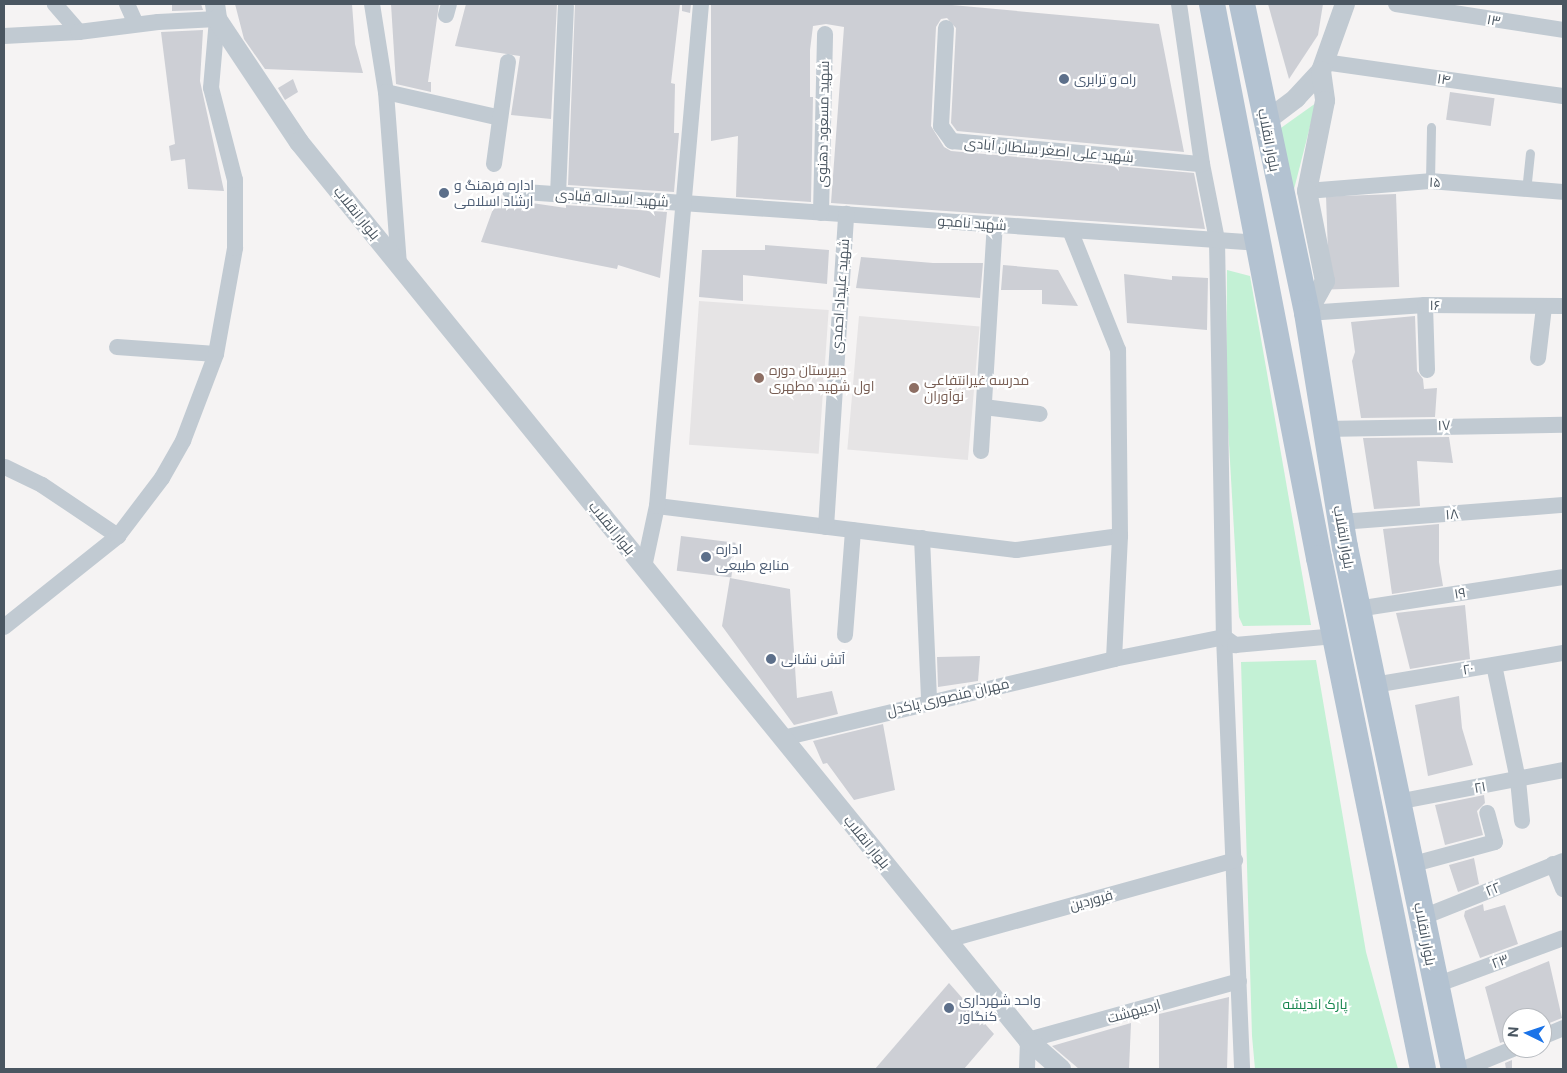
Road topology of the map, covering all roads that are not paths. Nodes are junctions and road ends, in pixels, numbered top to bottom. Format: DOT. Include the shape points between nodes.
graph roads {
  1 [pos="54,4"];
  2 [pos="127,4"];
  3 [pos="372,4"];
  4 [pos="701,4"];
  5 [pos="1179,4"];
  6 [pos="1212,4"];
  7 [pos="1242,4"];
  8 [pos="1346,4"];
  9 [pos="1396,4"];
  10 [pos="566,6"];
  11 [pos="216,11"];
  12 [pos="136,24"];
  13 [pos="946,28"];
  14 [pos="1563,30"];
  15 [pos="79,32"];
  16 [pos="825,34"];
  17 [pos="4,36"];
  18 [pos="508,62"];
  19 [pos="1323,66"];
  20 [pos="386,92"];
  21 [pos="1563,96"];
  22 [pos="500,118"];
  23 [pos="1266,122"];
  24 [pos="1432,127"];
  25 [pos="1530,153"];
  26 [pos="494,164"];
  27 [pos="1202,164"];
  28 [pos="1430,181"];
  29 [pos="510,191"];
  30 [pos="1307,191"];
  31 [pos="1526,192"];
  32 [pos="1563,192"];
  33 [pos="558,195"];
  34 [pos="684,203"];
  35 [pos="820,213"];
  36 [pos="846,214"];
  37 [pos="995,225"];
  38 [pos="1070,230"];
  39 [pos="1217,240"];
  40 [pos="1260,243"];
  41 [pos="400,266"];
  42 [pos="1425,305"];
  43 [pos="1563,306"];
  44 [pos="1544,307"];
  45 [pos="1307,313"];
  46 [pos="117,347"];
  47 [pos="216,354"];
  48 [pos="1538,358"];
  49 [pos="1427,370"];
  50 [pos="984,407"];
  51 [pos="1040,414"];
  52 [pos="1563,425"];
  53 [pos="1324,429"];
  54 [pos="981,451"];
  55 [pos="5,467"];
  56 [pos="1563,505"];
  57 [pos="657,506"];
  58 [pos="1341,522"];
  59 [pos="826,526"];
  60 [pos="853,530"];
  61 [pos="118,536"];
  62 [pos="1120,536"];
  63 [pos="922,538"];
  64 [pos="644,567"];
  65 [pos="1563,577"];
  66 [pos="1357,609"];
  67 [pos="4,627"];
  68 [pos="845,635"];
  69 [pos="1335,636"];
  70 [pos="1224,637"];
  71 [pos="1563,653"];
  72 [pos="1114,659"];
  73 [pos="1494,665"];
  74 [pos="1374,685"];
  75 [pos="929,701"];
  76 [pos="783,738"];
  77 [pos="1563,770"];
  78 [pos="1518,780"];
  79 [pos="1397,802"];
  80 [pos="1487,814"];
  81 [pos="1522,821"];
  82 [pos="1235,860"];
  83 [pos="1558,863"];
  84 [pos="1410,865"];
  85 [pos="1563,889"];
  86 [pos="1423,917"];
  87 [pos="1563,938"];
  88 [pos="947,940"];
  89 [pos="1239,981"];
  90 [pos="1436,985"];
  91 [pos="1028,1040"];
  92 [pos="1502,1053"];
  93 [pos="1027,1069"];
  94 [pos="1061,1069"];
  95 [pos="1242,1069"];
  96 [pos="1423,1069"];
  97 [pos="1454,1069"];
  98 [pos="1464,1069"];
  1 -- 15 [label="street"];
  2 -- 12 [label="street"];
  3 -- 20 [label="street"];
  4 -- 34 [label="street"];
  5 -- 27 [label="street"];
  6 -- 40 [label="main road, بلوار انقلاب"];
  7 -- 23 [label="main road, بلوار انقلاب"];
  8 -- 19 [label="street"];
  9 -- 14 [label="street, ۱۳"];
  10 -- 33 [label="street"];
  11 -- 12 [label="street"];
  11 -- 41 [label="street, بلوار انقلاب" via="299,142"];
  11 -- 47 [label="street" via="211,88 235,180 235,248"];
  12 -- 15 [label="street"];
  13 -- 27 [label="street, شهید علی اصغر سلطان آبادی" via="941,126 952,141"];
  15 -- 17 [label="street"];
  16 -- 35 [label="street, شهید مسعود دهنوی"];
  18 -- 22 [label="street"];
  19 -- 21 [label="street, ۱۴"];
  19 -- 23 [label="street" via="1296,98"];
  19 -- 30 [label="street" via="1324,101"];
  20 -- 22 [label="street"];
  20 -- 41 [label="street"];
  22 -- 26 [label="street"];
  23 -- 45 [label="main road, بلوار انقلاب"];
  24 -- 28 [label="lane"];
  25 -- 31 [label="lane"];
  27 -- 39 [label="street"];
  28 -- 30 [label="street, ۱۵"];
  28 -- 31 [label="street, ۱۵"];
  29 -- 33 [label="street, شهید اسداله قبادی"];
  30 -- 45 [label="street" via="1325,280"];
  31 -- 32 [label="street, ۱۵"];
  33 -- 34 [label="street, شهید اسداله قبادی"];
  34 -- 35 [label="street, شهید نامجو"];
  34 -- 57 [label="street"];
  35 -- 36 [label="street, شهید نامجو"];
  36 -- 37 [label="street, شهید نامجو"];
  36 -- 59 [label="street, شهید علیداد احمدی"];
  37 -- 38 [label="street, شهید نامجو"];
  37 -- 50 [label="street"];
  38 -- 39 [label="street, شهید نامجو"];
  38 -- 62 [label="street" via="1118,350"];
  39 -- 40 [label="street, شهید نامجو"];
  39 -- 70 [label="street"];
  40 -- 69 [label="main road, بلوار انقلاب"];
  41 -- 64 [label="street, بلوار انقلاب"];
  42 -- 44 [label="street, ۱۶"];
  42 -- 45 [label="street, ۱۶"];
  42 -- 49 [label="street"];
  43 -- 44 [label="street, ۱۶"];
  44 -- 48 [label="street"];
  45 -- 53 [label="main road, بلوار انقلاب"];
  46 -- 47 [label="street"];
  47 -- 61 [label="street" via="183,441 162,478"];
  50 -- 51 [label="street"];
  50 -- 54 [label="street"];
  52 -- 53 [label="street, ۱۷"];
  53 -- 58 [label="main road, بلوار انقلاب"];
  55 -- 61 [label="street" via="42,485"];
  56 -- 58 [label="street, ۱۸"];
  57 -- 59 [label="street"];
  57 -- 64 [label="street"];
  58 -- 66 [label="main road, بلوار انقلاب"];
  59 -- 60 [label="street"];
  60 -- 63 [label="street"];
  60 -- 68 [label="street"];
  61 -- 67 [label="street"];
  62 -- 63 [label="street" via="1016,550"];
  62 -- 72 [label="street"];
  63 -- 75 [label="street"];
  64 -- 76 [label="street, بلوار انقلاب"];
  65 -- 66 [label="street, ۱۹"];
  66 -- 74 [label="main road, بلوار انقلاب"];
  69 -- 70 [label="street, مهران منصوری پاکدل" via="1235,645"];
  69 -- 96 [label="main road, بلوار انقلاب"];
  70 -- 72 [label="street, مهران منصوری پاکدل"];
  70 -- 82 [label="street"];
  71 -- 73 [label="street, ۲۰"];
  72 -- 75 [label="street, مهران منصوری پاکدل"];
  73 -- 74 [label="street, ۲۰"];
  73 -- 78 [label="street"];
  74 -- 79 [label="main road, بلوار انقلاب"];
  75 -- 76 [label="street, مهران منصوری پاکدل"];
  76 -- 88 [label="street, بلوار انقلاب"];
  77 -- 78 [label="street, ۲۱"];
  78 -- 79 [label="street, ۲۱"];
  78 -- 81 [label="street"];
  79 -- 84 [label="main road, بلوار انقلاب"];
  80 -- 84 [label="street" via="1495,842"];
  82 -- 88 [label="street, فروردین"];
  82 -- 89 [label="street"];
  83 -- 85 [label="street"];
  83 -- 86 [label="street, ۲۲"];
  84 -- 86 [label="main road, بلوار انقلاب"];
  86 -- 90 [label="main road, بلوار انقلاب"];
  87 -- 90 [label="street, ۲۳"];
  88 -- 91 [label="street, بلوار انقلاب"];
  89 -- 91 [label="street, اردیبهشت"];
  89 -- 95 [label="street"];
  90 -- 97 [label="main road, بلوار انقلاب"];
  91 -- 93 [label="street"];
  91 -- 94 [label="street, بلوار انقلاب"];
  92 -- 98 [label="street"];
}
